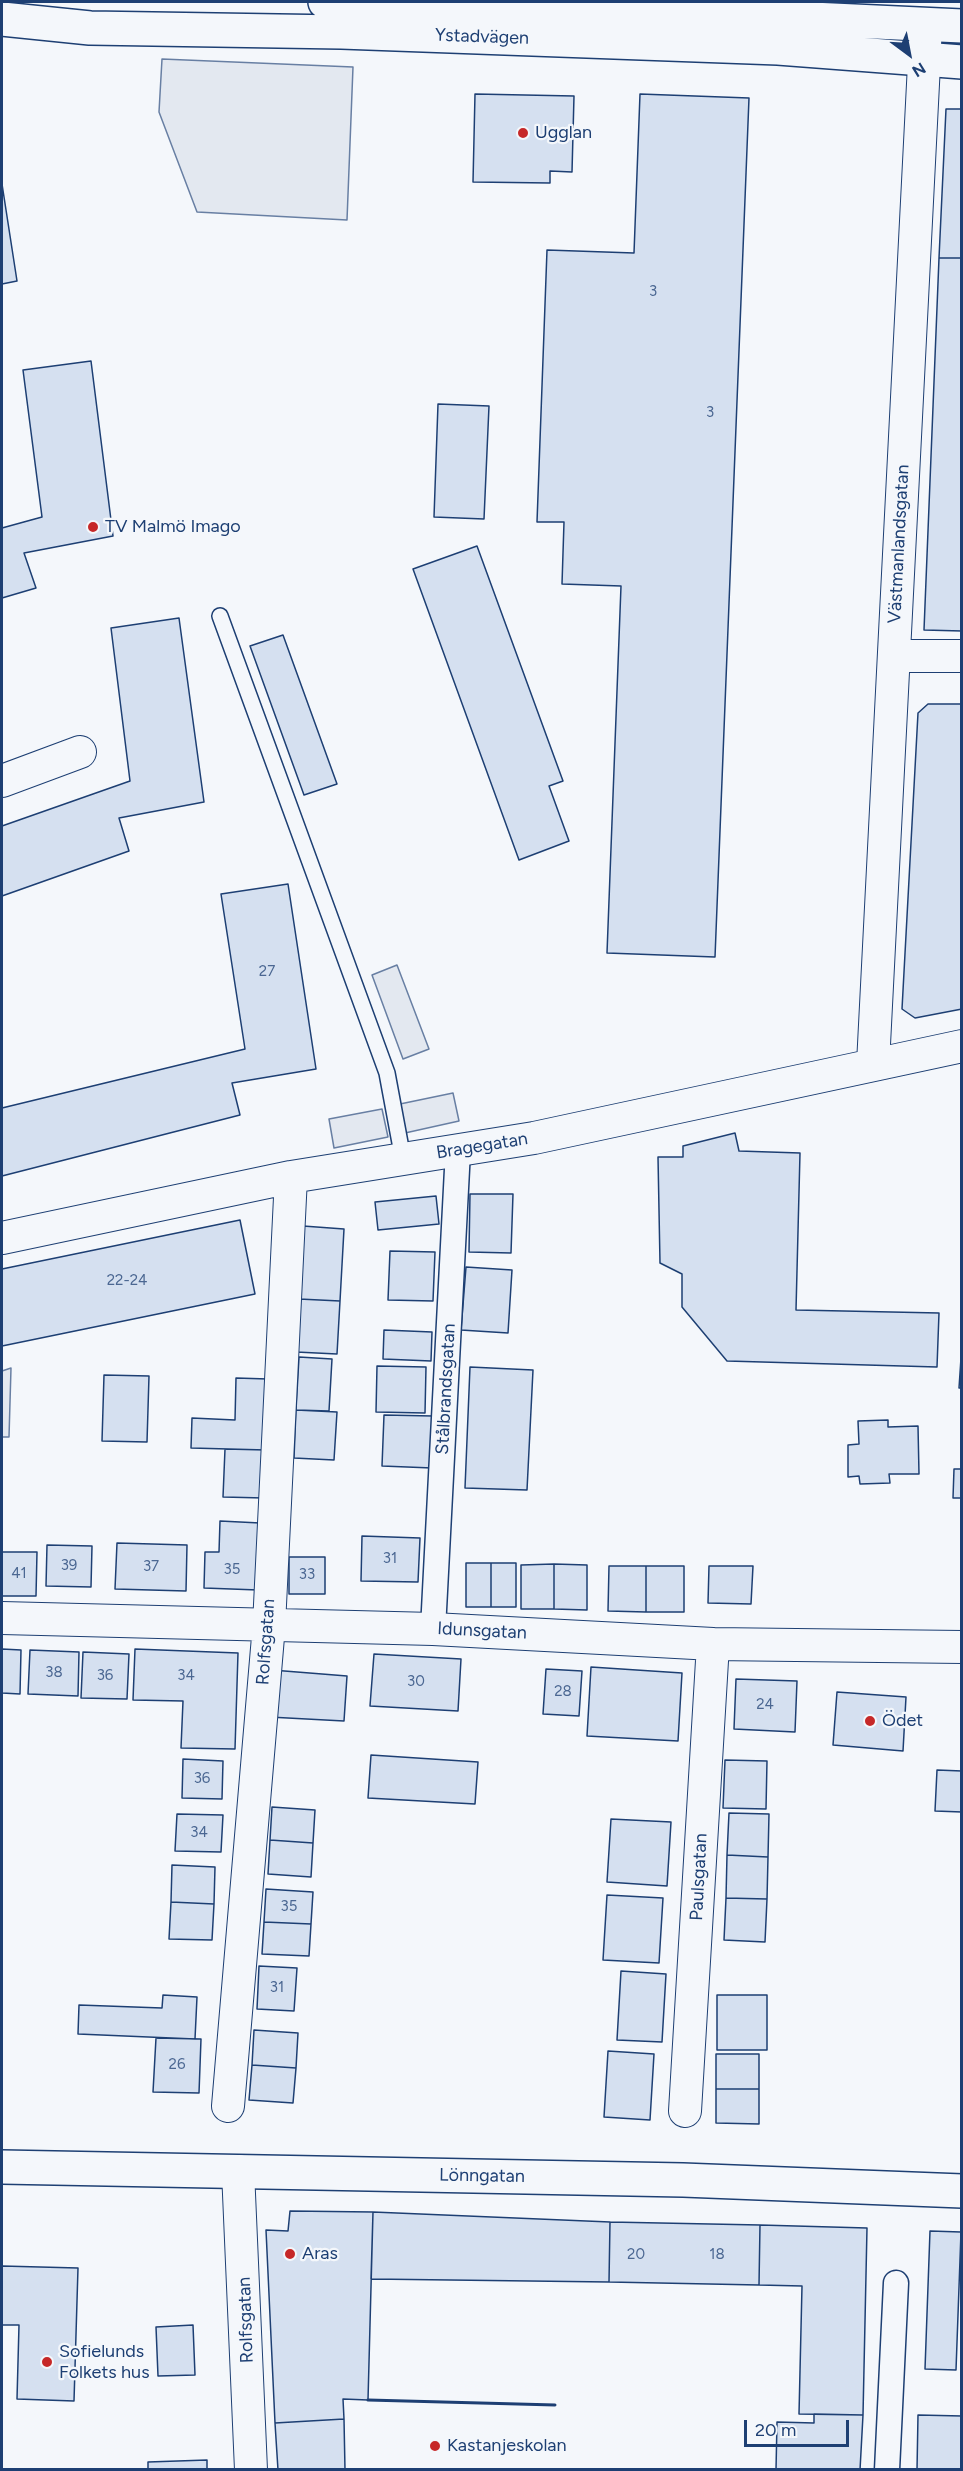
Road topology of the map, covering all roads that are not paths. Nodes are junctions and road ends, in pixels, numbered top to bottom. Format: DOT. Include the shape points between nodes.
graph roads {
  1 [pos="325,2"];
  2 [pos="2,19"];
  3 [pos="523,19"];
  4 [pos="926,25"];
  5 [pos="962,26"];
  6 [pos="923,58"];
  7 [pos="962,62"];
  8 [pos="219,616"];
  9 [pos="894,656"];
  10 [pos="962,656"];
  11 [pos="80,752"];
  12 [pos="2,781"];
  13 [pos="962,1046"];
  14 [pos="873,1064"];
  15 [pos="458,1150"];
  16 [pos="404,1159"];
  17 [pos="291,1177"];
  18 [pos="2,1238"];
  19 [pos="2,1618"];
  20 [pos="268,1625"];
  21 [pos="434,1629"];
  22 [pos="713,1644"];
  23 [pos="962,1647"];
  24 [pos="228,2106"];
  25 [pos="685,2111"];
  26 [pos="2,2167"];
  27 [pos="238,2171"];
  28 [pos="962,2191"];
  29 [pos="896,2283"];
  30 [pos="251,2469"];
  31 [pos="886,2469"];
  1 -- 3 [label="main road, Ystadvägen"];
  2 -- 3 [label="main road, Ystadvägen" via="90,28"];
  3 -- 4 [label="main road, Ystadvägen"];
  3 -- 6 [label="main road, Ystadvägen" via="778,48"];
  4 -- 5 [label="main road, Ystadvägen"];
  4 -- 6 [label="street, Västmanlandsgatan"];
  6 -- 7 [label="main road, Ystadvägen"];
  6 -- 9 [label="street, Västmanlandsgatan"];
  8 -- 16 [label="lane" via="387,1073"];
  9 -- 10 [label="street"];
  9 -- 14 [label="street, Västmanlandsgatan"];
  11 -- 12 [label="street"];
  13 -- 14 [label="street, Bragegatan"];
  14 -- 15 [label="street, Bragegatan" via="534,1138"];
  15 -- 16 [label="street, Bragegatan"];
  15 -- 21 [label="street, Stålbrandsgatan"];
  16 -- 17 [label="street, Bragegatan"];
  17 -- 18 [label="street, Bragegatan"];
  17 -- 20 [label="street, Rolfsgatan"];
  19 -- 20 [label="street, Idunsgatan"];
  20 -- 21 [label="street, Idunsgatan"];
  20 -- 24 [label="street, Rolfsgatan"];
  21 -- 22 [label="street, Idunsgatan"];
  22 -- 23 [label="street, Idunsgatan"];
  22 -- 25 [label="street, Paulsgatan"];
  26 -- 27 [label="main road, Lönngatan"];
  27 -- 28 [label="main road, Lönngatan" via="683,2180"];
  27 -- 30 [label="street, Rolfsgatan"];
  29 -- 31 [label="street"];
}
